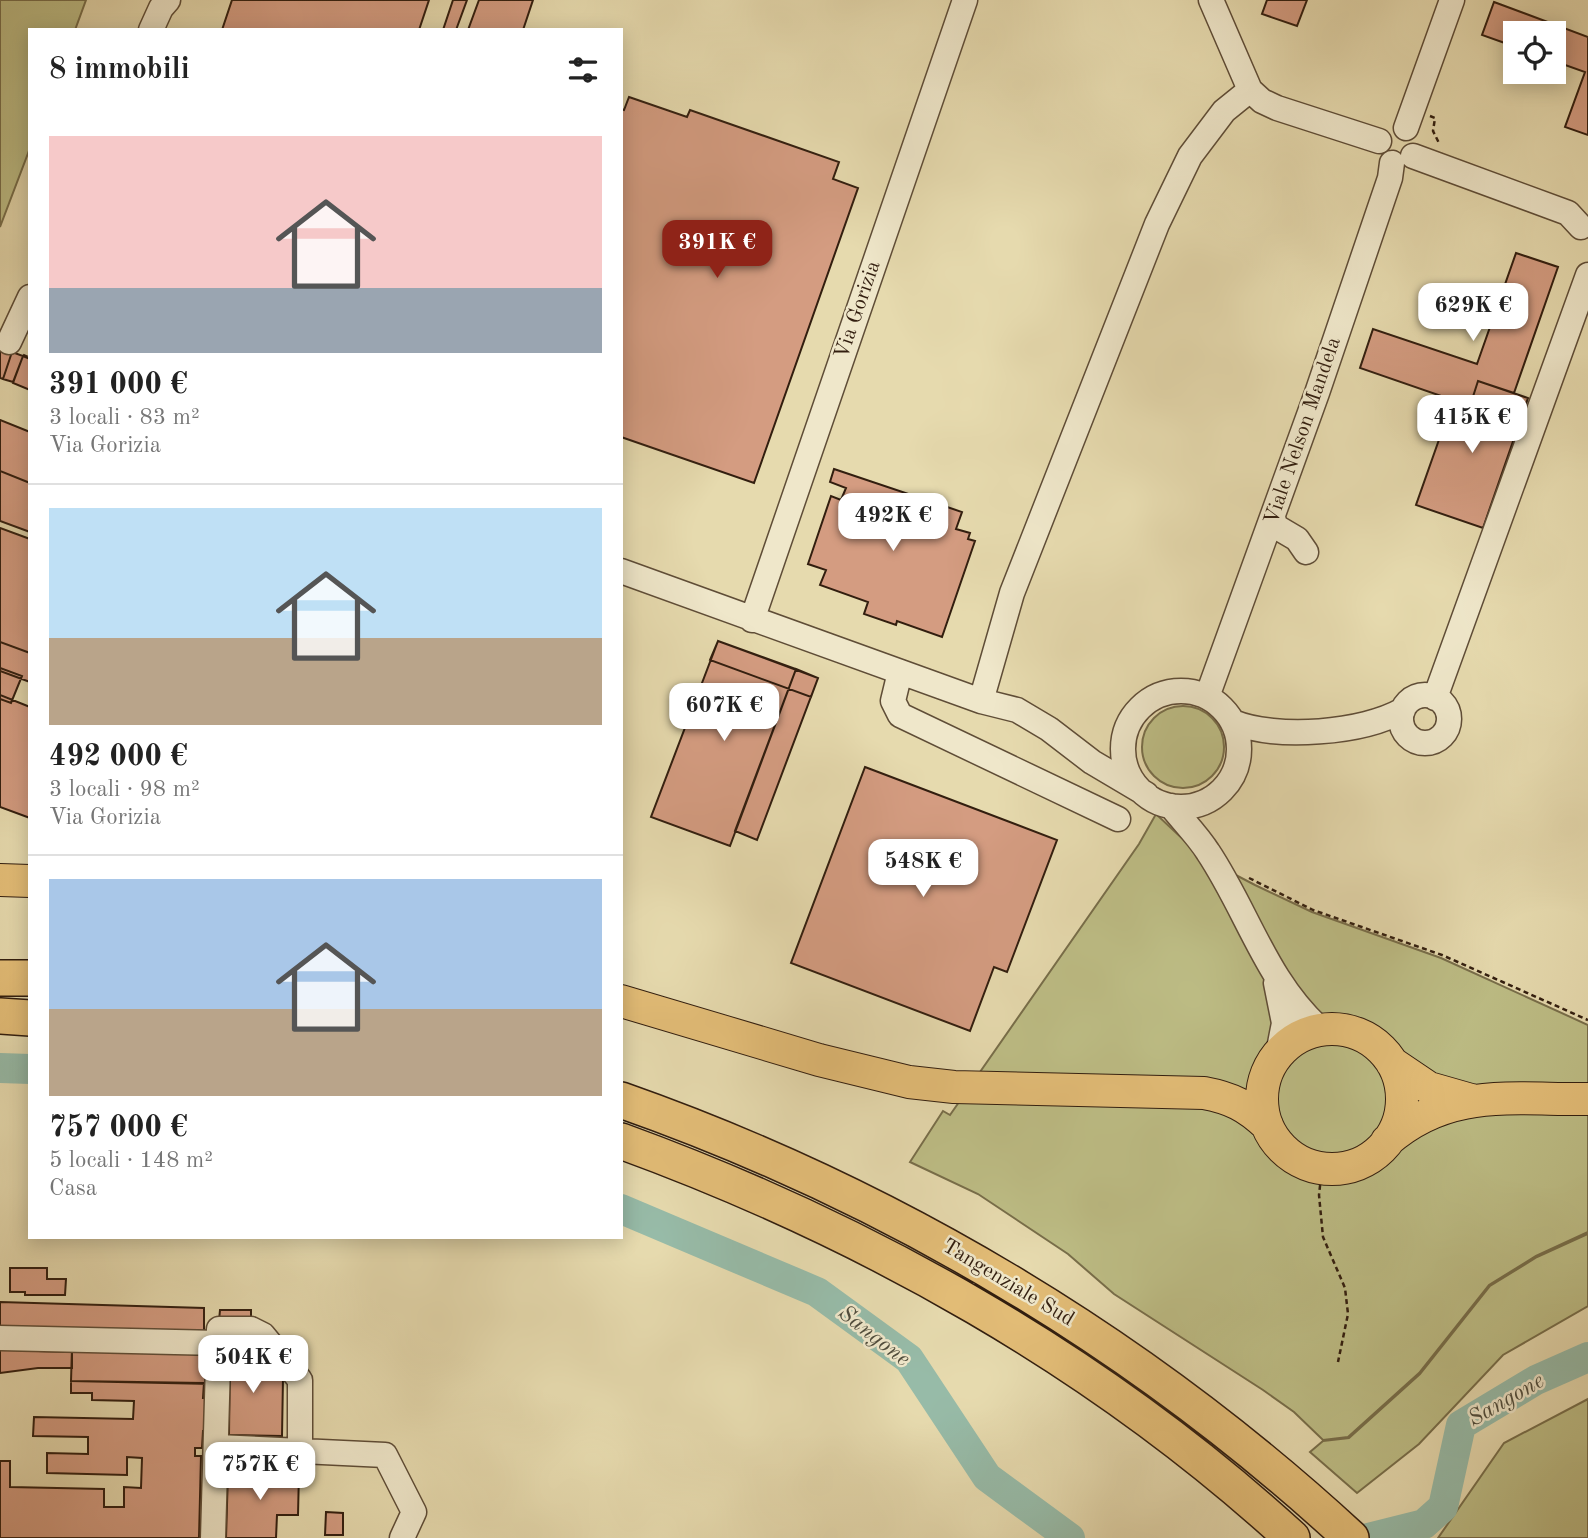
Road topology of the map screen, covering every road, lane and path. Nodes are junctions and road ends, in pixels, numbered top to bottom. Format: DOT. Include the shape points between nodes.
graph roads {
  1 [pos="167,0"];
  2 [pos="965,0"];
  3 [pos="1211,0"];
  4 [pos="1452,0"];
  5 [pos="152,28"];
  6 [pos="1250,90"];
  7 [pos="1409,119"];
  8 [pos="1379,141"];
  9 [pos="1449,148"];
  10 [pos="1403,160"];
  11 [pos="1584,226"];
  12 [pos="1588,275"];
  13 [pos="28,303"];
  14 [pos="13,344"];
  15 [pos="1273,517"];
  16 [pos="1306,552"];
  17 [pos="623,572"];
  18 [pos="752,620"];
  19 [pos="900,672"];
  20 [pos="1207,697"];
  21 [pos="1435,698"];
  22 [pos="981,701"];
  23 [pos="1403,710"];
  24 [pos="1233,722"];
  25 [pos="1146,794"];
  26 [pos="1171,806"];
  27 [pos="1118,819"];
  28 [pos="1247,877"];
  29 [pos="0,880"];
  30 [pos="28,881"];
  31 [pos="1274,976"];
  32 [pos="0,978"];
  33 [pos="28,978"];
  34 [pos="623,1002"];
  35 [pos="0,1016"];
  36 [pos="28,1018"];
  37 [pos="1588,1020"];
  38 [pos="1321,1030"];
  39 [pos="1274,1059"];
  40 [pos="1392,1063"];
  41 [pos="1204,1093"];
  42 [pos="1588,1099"];
  43 [pos="1472,1100"];
  44 [pos="623,1101"];
  45 [pos="1267,1125"];
  46 [pos="623,1142"];
  47 [pos="1386,1142"];
  48 [pos="1322,1168"];
  49 [pos="0,1338"];
  50 [pos="219,1343"];
  51 [pos="1338,1362"];
  52 [pos="217,1447"];
  53 [pos="300,1450"];
  54 [pos="213,1538"];
  55 [pos="402,1538"];
  56 [pos="1292,1538"];
  57 [pos="1351,1538"];
  1 -- 5 [label="street"];
  2 -- 18 [label="street, Via Gorizia"];
  3 -- 6 [label="street"];
  4 -- 7 [label="street"];
  6 -- 8 [label="street" via="1277,108"];
  6 -- 22 [label="street" via="1224,111 1191,156 1157,224 1012,593"];
  7 -- 8 [label="street" via="1390,128"];
  7 -- 9 [label="path" via="1435,118 1434,137"];
  7 -- 10 [label="street" via="1417,143"];
  8 -- 10 [label="street" via="1383,157"];
  10 -- 11 [label="street"];
  10 -- 15 [label="street, Viale Nelson Mandela" via="1390,178"];
  12 -- 21 [label="street"];
  13 -- 14 [label="street"];
  15 -- 16 [label="street" via="1275,526 1297,539"];
  15 -- 20 [label="street, Viale Nelson Mandela"];
  17 -- 18 [label="street"];
  18 -- 19 [label="street"];
  19 -- 22 [label="street"];
  19 -- 27 [label="street" via="893,701 900,715"];
  20 -- 24 [label="street"];
  20 -- 25 [label="street" via="1190,691 1163,695 1139,709 1129,724 1125,760"];
  21 -- 23 [label="street" via="1413,699"];
  21 -- 23 [label="street" via="1449,716 1446,732 1434,741 1418,742 1405,733"];
  22 -- 25 [label="street" via="1017,710"];
  23 -- 24 [label="street" via="1372,724 1307,731 1274,733"];
  24 -- 26 [label="street" via="1239,757 1223,789 1192,806"];
  25 -- 26 [label="street"];
  26 -- 31 [label="street" via="1208,852"];
  28 -- 37 [label="path" via="1313,910 1442,955"];
  29 -- 30 [label="main road"];
  31 -- 38 [label="street"];
  31 -- 39 [label="street" via="1284,1023"];
  32 -- 33 [label="highway"];
  34 -- 41 [label="main road" via="909,1082"];
  35 -- 36 [label="highway"];
  38 -- 39 [label="main road" via="1297,1038"];
  38 -- 40 [label="main road" via="1362,1035"];
  39 -- 41 [label="main road" via="1228,1086"];
  39 -- 45 [label="main road" via="1262,1100"];
  40 -- 43 [label="main road" via="1429,1088"];
  40 -- 47 [label="main road" via="1399,1078 1400,1112"];
  41 -- 45 [label="main road" via="1248,1107"];
  42 -- 43 [label="main road"];
  43 -- 47 [label="main road" via="1425,1113"];
  44 -- 57 [label="highway, Tangenziale Sud" via="765,1156 974,1262 1178,1394"];
  45 -- 48 [label="main road" via="1289,1154"];
  46 -- 56 [label="highway, Tangenziale Sud" via="777,1203 950,1292 1144,1417"];
  47 -- 48 [label="main road" via="1357,1164"];
  48 -- 51 [label="path" via="1318,1195 1323,1237 1345,1288 1348,1314"];
  49 -- 50 [label="street"];
  50 -- 52 [label="street"];
  50 -- 53 [label="street" via="219,1329 251,1329 263,1335 300,1380"];
  52 -- 53 [label="street"];
  52 -- 54 [label="street"];
  53 -- 55 [label="street" via="385,1455 414,1512"];
}
